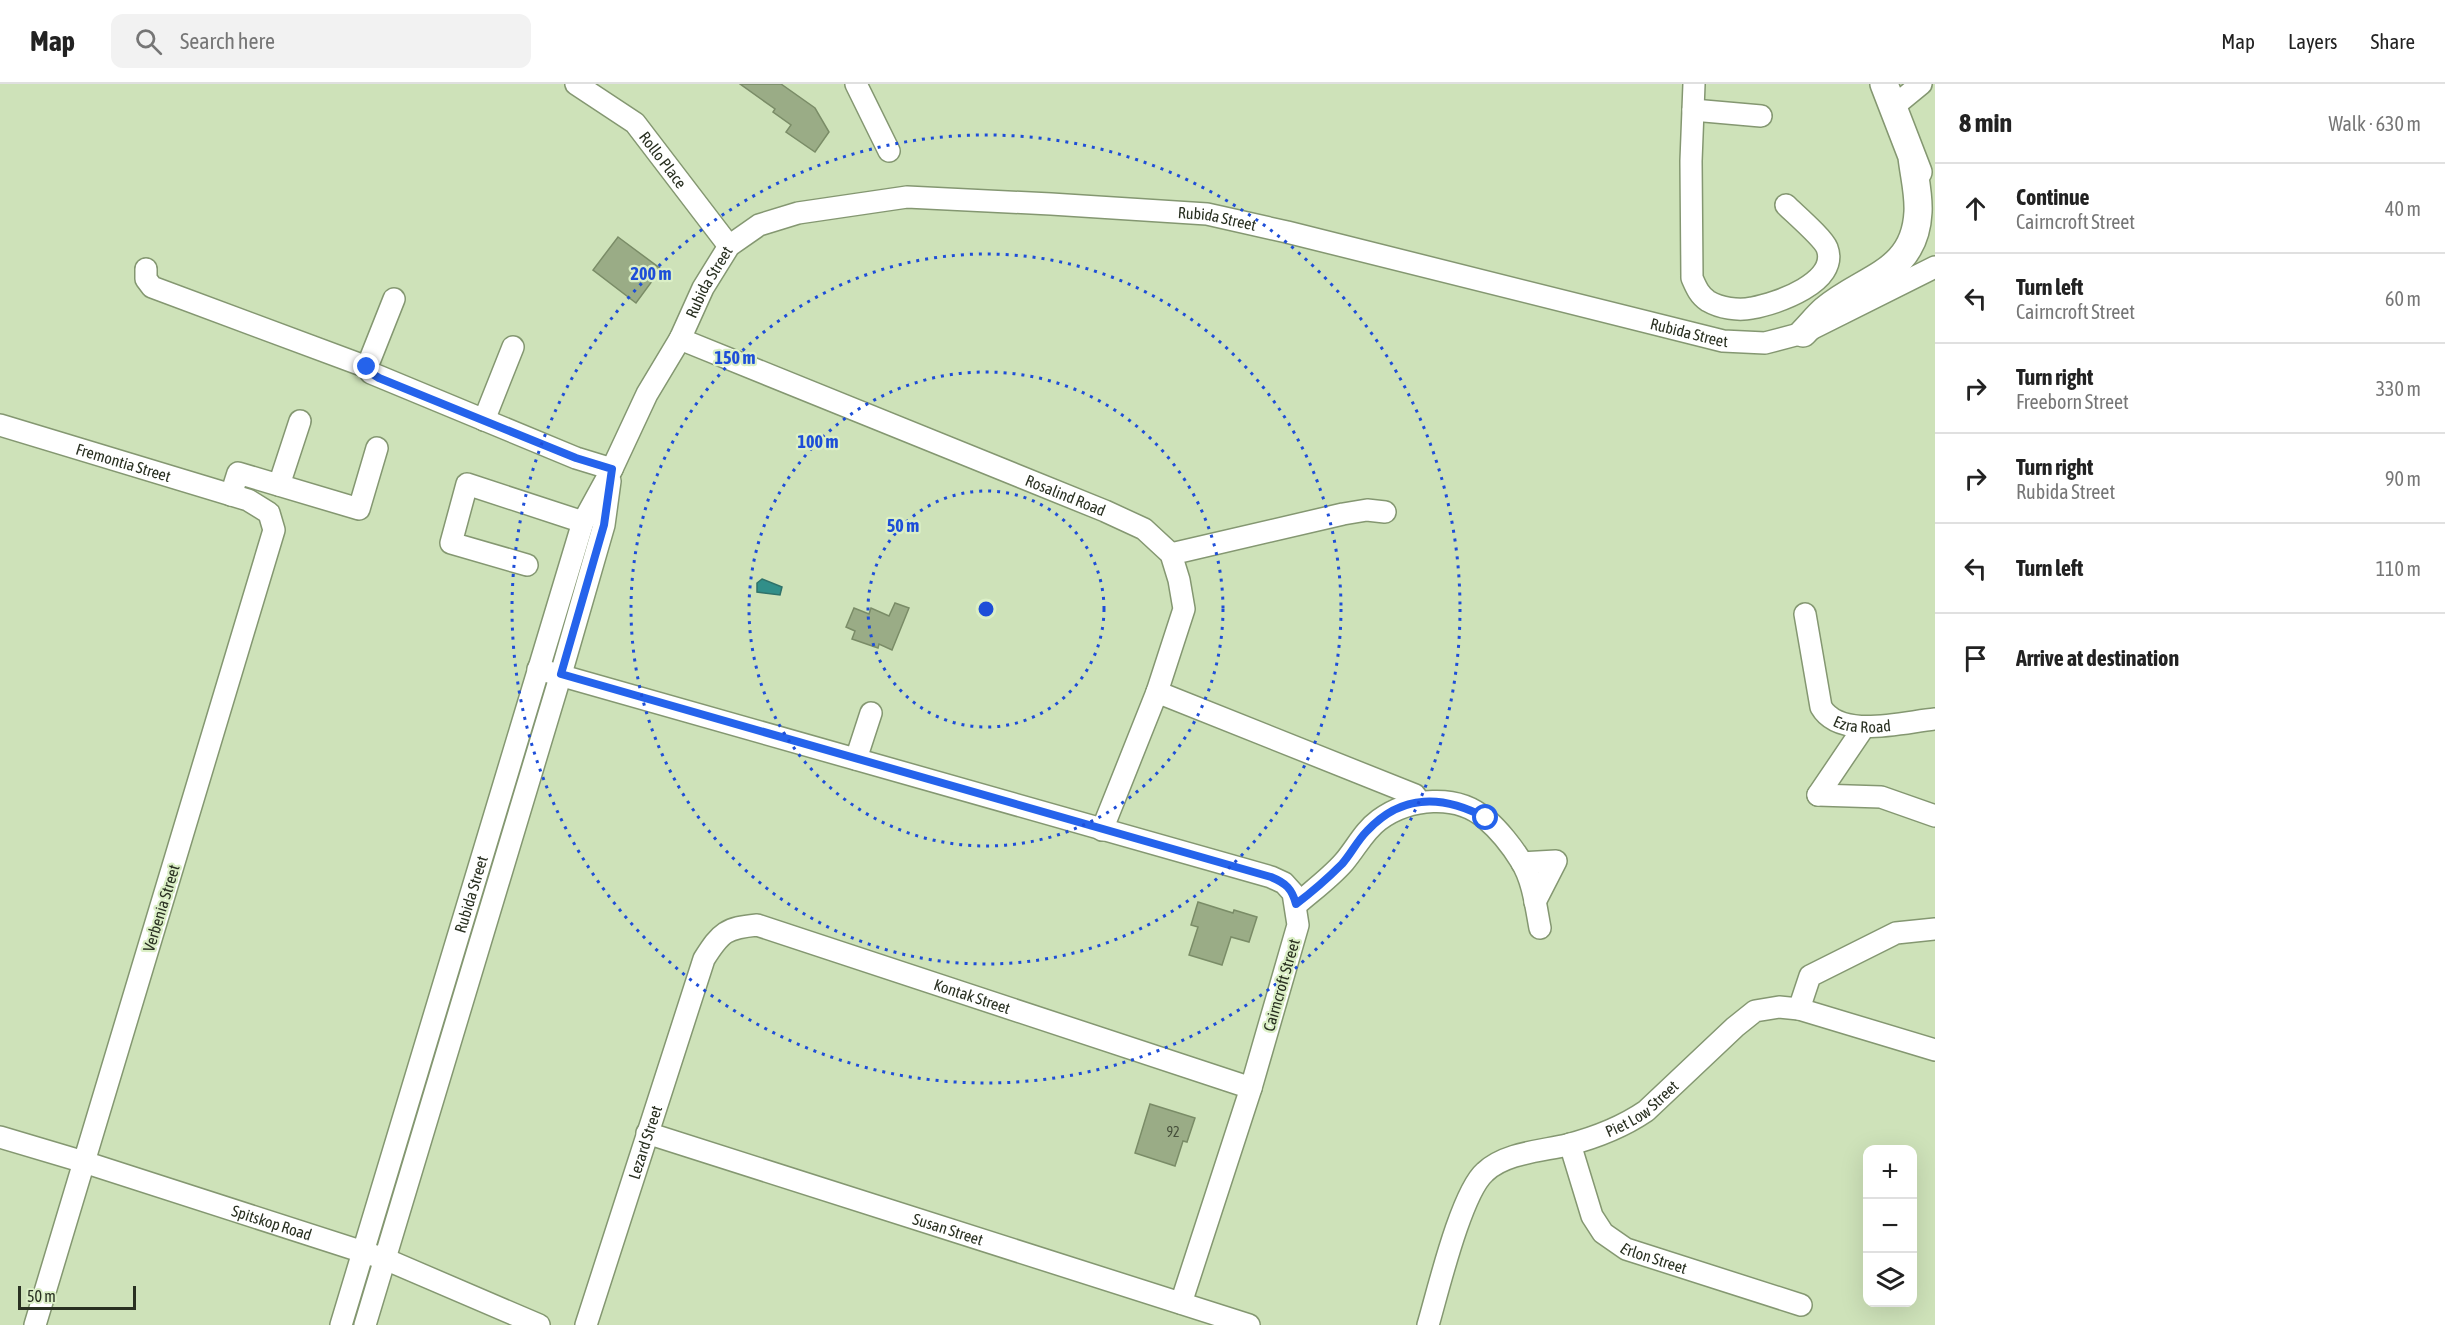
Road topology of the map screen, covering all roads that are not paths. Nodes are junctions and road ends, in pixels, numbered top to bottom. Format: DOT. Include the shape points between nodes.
graph roads {
  1 [pos="856,84"];
  2 [pos="1694,84"];
  3 [pos="1921,84"];
  4 [pos="580,86"];
  5 [pos="1889,96"];
  6 [pos="1693,110"];
  7 [pos="1761,116"];
  8 [pos="889,151"];
  9 [pos="1912,157"];
  10 [pos="1786,204"];
  11 [pos="1935,213"];
  12 [pos="729,246"];
  13 [pos="1935,267"];
  14 [pos="146,269"];
  15 [pos="394,300"];
  16 [pos="1803,333"];
  17 [pos="680,339"];
  18 [pos="513,347"];
  19 [pos="367,367"];
  20 [pos="484,420"];
  21 [pos="300,421"];
  22 [pos="0,425"];
  23 [pos="377,448"];
  24 [pos="612,469"];
  25 [pos="279,485"];
  26 [pos="240,497"];
  27 [pos="1385,512"];
  28 [pos="583,522"];
  29 [pos="1171,554"];
  30 [pos="527,565"];
  31 [pos="1805,614"];
  32 [pos="538,669"];
  33 [pos="561,674"];
  34 [pos="1157,692"];
  35 [pos="871,713"];
  36 [pos="1935,719"];
  37 [pos="1864,727"];
  38 [pos="856,759"];
  39 [pos="1414,795"];
  40 [pos="1935,816"];
  41 [pos="1102,830"];
  42 [pos="1522,862"];
  43 [pos="1535,902"];
  44 [pos="1296,904"];
  45 [pos="1540,928"];
  46 [pos="1935,929"];
  47 [pos="704,959"];
  48 [pos="1799,1009"];
  49 [pos="1935,1050"];
  50 [pos="1251,1088"];
  51 [pos="647,1133"];
  52 [pos="0,1137"];
  53 [pos="1570,1144"];
  54 [pos="84,1162"];
  55 [pos="363,1252"];
  56 [pos="385,1259"];
  57 [pos="1181,1303"];
  58 [pos="1801,1305"];
  59 [pos="528,1323"];
  60 [pos="35,1325"];
  61 [pos="342,1325"];
  62 [pos="365,1325"];
  63 [pos="586,1325"];
  64 [pos="1249,1325"];
  65 [pos="1428,1325"];
  1 -- 8 [label="street"];
  2 -- 6 [label="street"];
  3 -- 5 [label="street"];
  4 -- 12 [label="street, Rollo Place" via="635,123"];
  5 -- 9 [label="main road"];
  6 -- 7 [label="street"];
  6 -- 10 [label="street" via="1692,278 1698,292 1725,308 1751,309 1812,285 1829,259 1827,246"];
  9 -- 11 [label="main road"];
  9 -- 16 [label="main road" via="1918,211 1904,257 1887,272 1826,309"];
  12 -- 16 [label="street, Rubida Street" via="759,225 798,213 908,197 1207,214 1723,341 1765,343"];
  12 -- 17 [label="street, Rubida Street" via="703,288"];
  13 -- 16 [label="street, Rubida Street"];
  14 -- 19 [label="street" via="146,279 152,287"];
  15 -- 19 [label="street"];
  17 -- 24 [label="street, Rubida Street" via="647,394"];
  17 -- 29 [label="street, Rosalind Road" via="1105,511 1144,530"];
  18 -- 20 [label="street"];
  19 -- 20 [label="street" via="379,378"];
  20 -- 24 [label="street"];
  21 -- 25 [label="street"];
  22 -- 26 [label="street, Fremontia Street"];
  23 -- 25 [label="street" via="359,509"];
  24 -- 28 [label="street, Rubida Street"];
  24 -- 33 [label="street, Rubida Street" via="604,525"];
  25 -- 26 [label="street" via="238,473"];
  26 -- 54 [label="street, Verbenia Street" via="269,513 274,530"];
  27 -- 29 [label="street" via="1343,514"];
  28 -- 30 [label="street" via="467,484 451,543"];
  28 -- 32 [label="street, Rubida Street"];
  29 -- 34 [label="street" via="1184,609"];
  31 -- 37 [label="street, Ezra Road" via="1821,707 1826,716 1838,722"];
  32 -- 33 [label="street"];
  32 -- 55 [label="street, Rubida Street"];
  33 -- 38 [label="street"];
  33 -- 56 [label="street, Rubida Street"];
  34 -- 39 [label="street"];
  34 -- 41 [label="street"];
  35 -- 38 [label="street"];
  36 -- 37 [label="street, Ezra Road"];
  37 -- 40 [label="street" via="1818,795 1881,797"];
  38 -- 41 [label="street"];
  41 -- 44 [label="street" via="1271,877 1284,883"];
  42 -- 43 [label="street"];
  42 -- 43 [label="street" via="1556,861"];
  42 -- 44 [label="street" via="1486,818 1464,807 1415,802 1366,831 1343,863"];
  43 -- 45 [label="street"];
  44 -- 50 [label="street, Cairncroft Street" via="1298,925"];
  46 -- 48 [label="street" via="1896,933 1810,976"];
  47 -- 50 [label="street, Kontak Street" via="722,933 734,927 757,925"];
  47 -- 51 [label="street, Lezard Street"];
  48 -- 49 [label="street, Piet Low Street"];
  48 -- 53 [label="street, Piet Low Street" via="1755,1011 1646,1111 1632,1121"];
  50 -- 57 [label="street, Cairncroft Street"];
  51 -- 57 [label="street, Susan Street"];
  51 -- 63 [label="street, Lezard Street"];
  52 -- 54 [label="street, Spitskop Road"];
  53 -- 58 [label="street, Erlon Street" via="1592,1216 1603,1233 1626,1249"];
  53 -- 65 [label="street, Piet Low Street" via="1510,1158 1485,1171 1472,1188"];
  54 -- 55 [label="street, Spitskop Road"];
  54 -- 60 [label="street, Verbenia Street"];
  55 -- 56 [label="street, Spitskop Road"];
  55 -- 61 [label="street, Rubida Street"];
  56 -- 59 [label="street, Spitskop Road"];
  56 -- 62 [label="street, Rubida Street"];
  57 -- 64 [label="street, Susan Street"];
}
